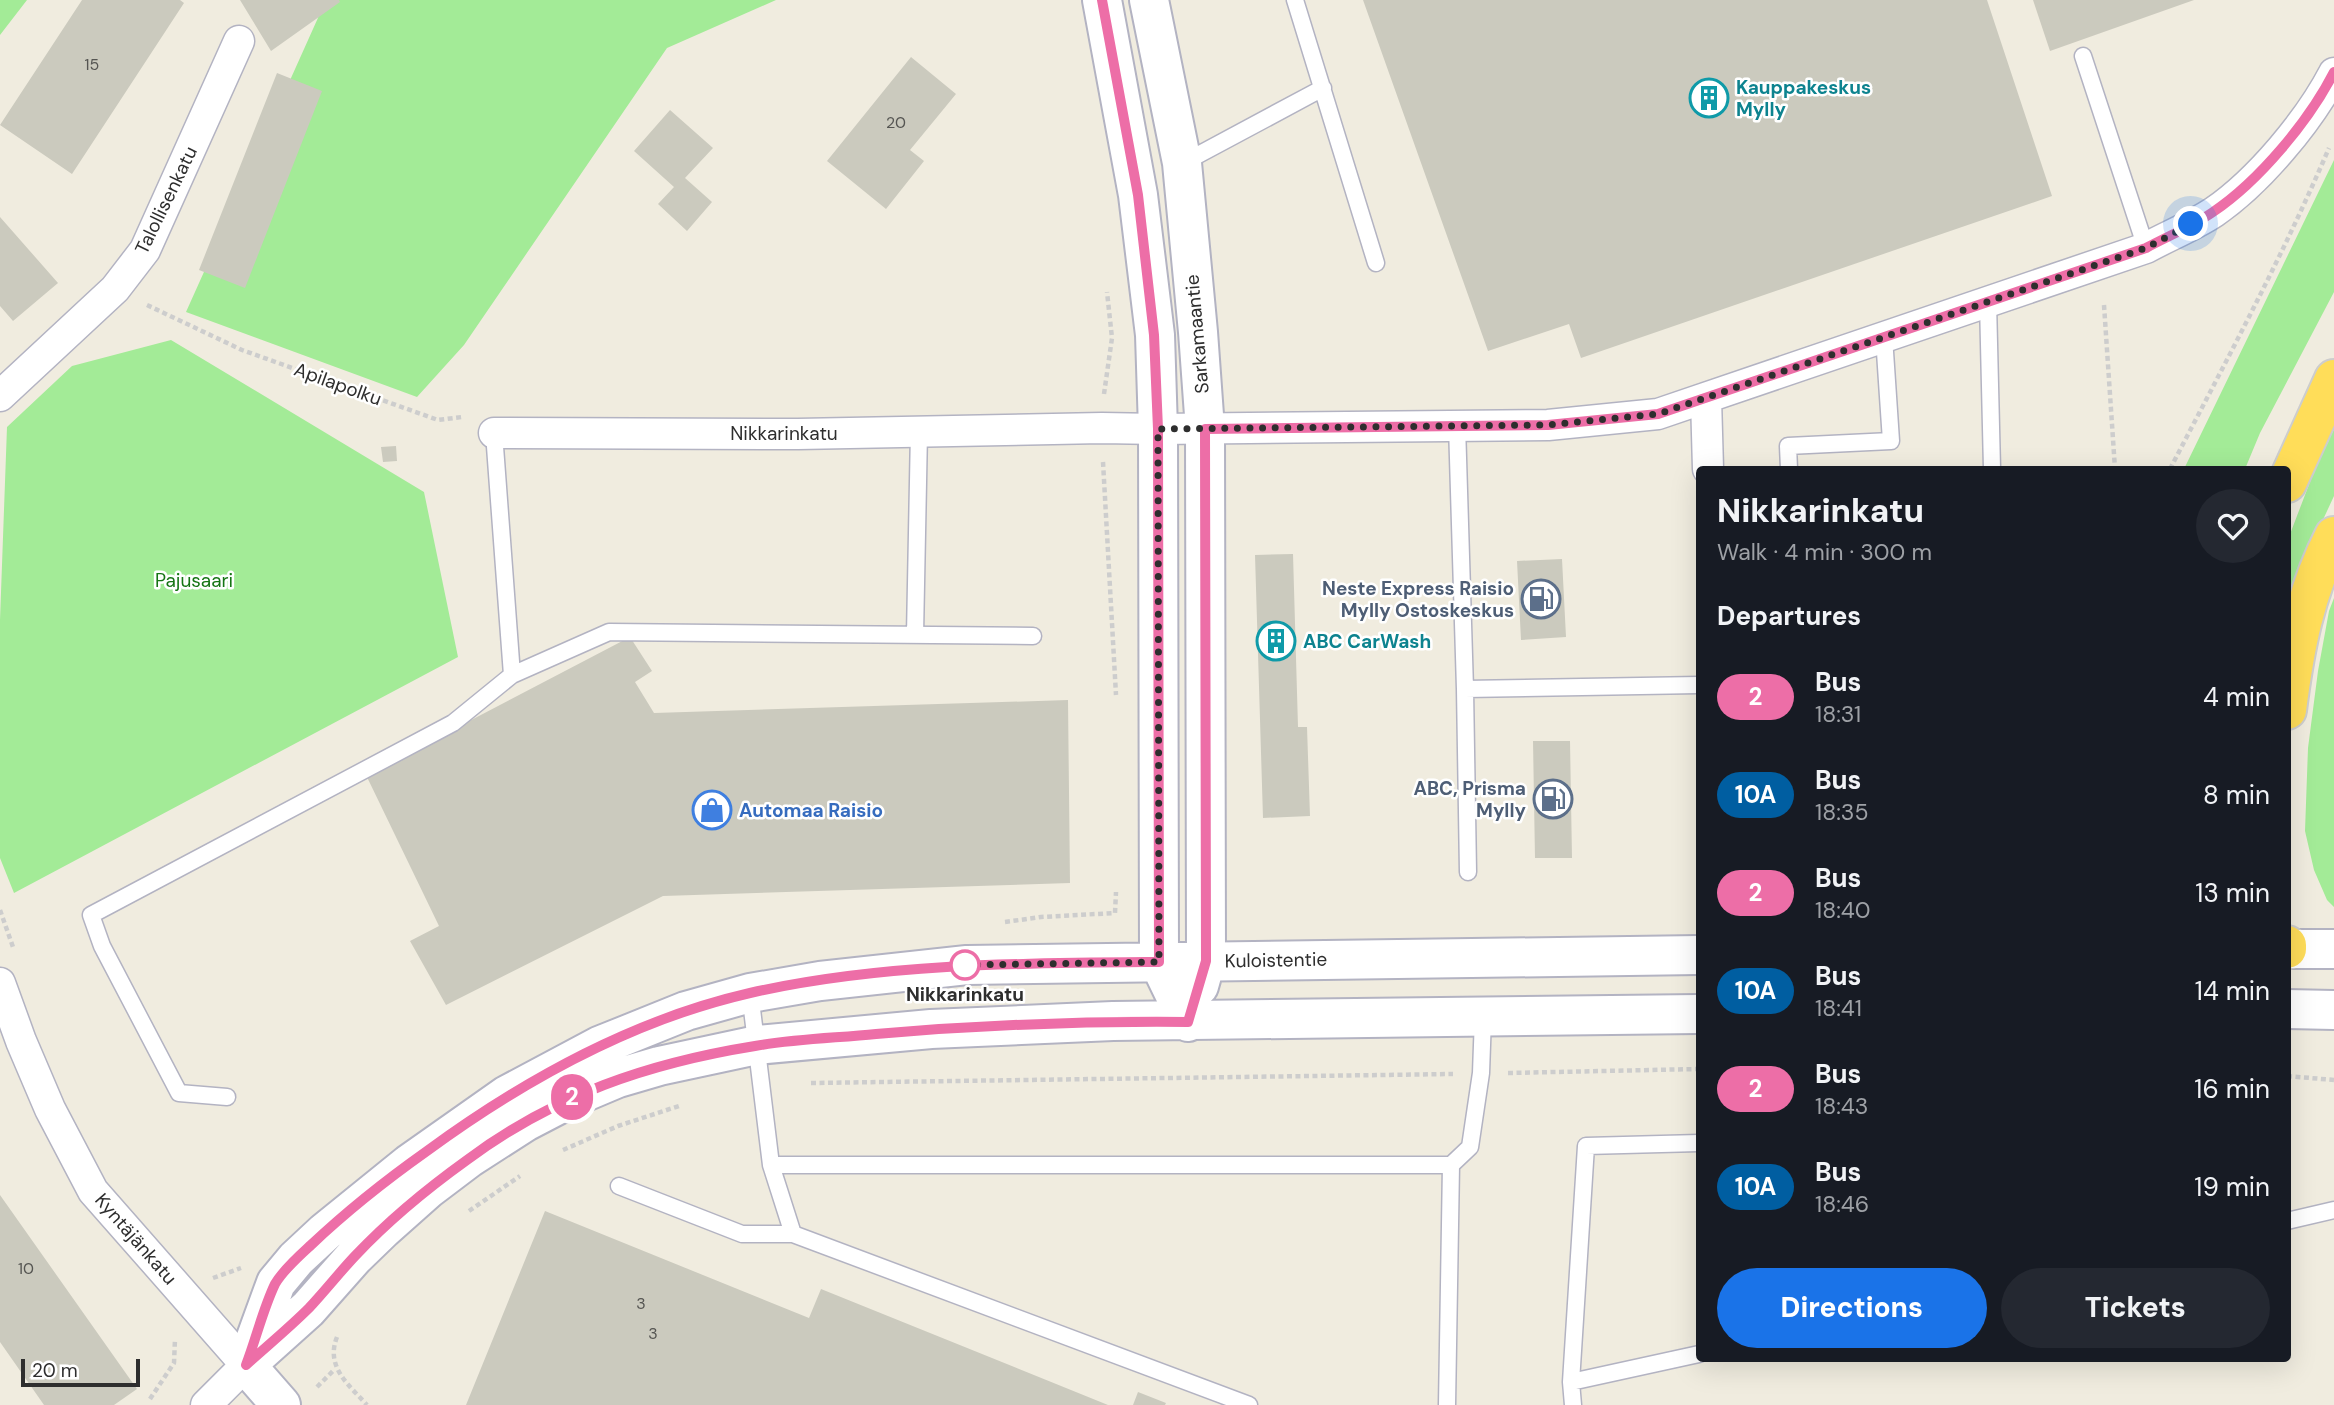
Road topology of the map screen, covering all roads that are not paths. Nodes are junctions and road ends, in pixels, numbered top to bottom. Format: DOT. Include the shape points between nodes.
graph roads {
  1 [pos="1102,0"];
  2 [pos="1149,0"];
  3 [pos="1295,0"];
  4 [pos="239,41"];
  5 [pos="2083,56"];
  6 [pos="2334,73"];
  7 [pos="1323,89"];
  8 [pos="1182,163"];
  9 [pos="2146,248"];
  10 [pos="1376,263"];
  11 [pos="1988,302"];
  12 [pos="1884,337"];
  13 [pos="2334,379"];
  14 [pos="0,396"];
  15 [pos="1706,398"];
  16 [pos="1457,425"];
  17 [pos="1158,429"];
  18 [pos="1205,429"];
  19 [pos="919,431"];
  20 [pos="494,433"];
  21 [pos="1708,466"];
  22 [pos="1789,466"];
  23 [pos="1992,466"];
  24 [pos="2291,474"];
  25 [pos="2334,536"];
  26 [pos="915,635"];
  27 [pos="1033,636"];
  28 [pos="512,675"];
  29 [pos="2291,675"];
  30 [pos="1696,685"];
  31 [pos="1465,689"];
  32 [pos="1468,872"];
  33 [pos="2291,948"];
  34 [pos="2334,949"];
  35 [pos="1696,955"];
  36 [pos="1206,961"];
  37 [pos="1159,962"];
  38 [pos="0,983"];
  39 [pos="750,993"];
  40 [pos="2291,1009"];
  41 [pos="2334,1010"];
  42 [pos="1696,1014"];
  43 [pos="1483,1017"];
  44 [pos="1188,1022"];
  45 [pos="757,1045"];
  46 [pos="227,1097"];
  47 [pos="1696,1143"];
  48 [pos="771,1165"];
  49 [pos="1451,1165"];
  50 [pos="620,1186"];
  51 [pos="2334,1210"];
  52 [pos="2291,1220"];
  53 [pos="793,1234"];
  54 [pos="1696,1355"];
  55 [pos="246,1365"];
  56 [pos="1571,1382"];
  57 [pos="206,1405"];
  58 [pos="281,1405"];
  59 [pos="1249,1405"];
  60 [pos="1447,1405"];
  61 [pos="1573,1405"];
  1 -- 17 [label="street" via="1138,195 1154,335"];
  2 -- 8 [label="street, Sarkamaantie"];
  3 -- 7 [label="lane"];
  4 -- 14 [label="street, Talollisenkatu" via="145,250 115,289"];
  5 -- 9 [label="lane"];
  6 -- 9 [label="street, Nikkarinkatu" via="2302,122 2251,181 2213,212"];
  7 -- 8 [label="lane"];
  7 -- 10 [label="lane"];
  8 -- 18 [label="street, Sarkamaantie"];
  9 -- 11 [label="street, Nikkarinkatu"];
  11 -- 12 [label="street, Nikkarinkatu"];
  11 -- 23 [label="lane"];
  12 -- 15 [label="street, Nikkarinkatu"];
  12 -- 22 [label="lane" via="1891,441 1788,446"];
  13 -- 24 [label="highway"];
  15 -- 16 [label="street, Nikkarinkatu" via="1658,414 1605,420"];
  15 -- 21 [label="street"];
  16 -- 18 [label="street, Nikkarinkatu"];
  16 -- 31 [label="lane"];
  17 -- 18 [label="street, Nikkarinkatu"];
  17 -- 19 [label="street, Nikkarinkatu"];
  17 -- 37 [label="street"];
  18 -- 36 [label="street, Sarkamaantie"];
  19 -- 20 [label="street, Nikkarinkatu"];
  19 -- 26 [label="lane"];
  20 -- 28 [label="lane"];
  25 -- 29 [label="highway" via="2301,619"];
  26 -- 27 [label="lane"];
  26 -- 28 [label="lane" via="609,632"];
  28 -- 46 [label="lane" via="453,723 91,915 102,946 179,1093"];
  30 -- 31 [label="lane"];
  31 -- 32 [label="lane"];
  33 -- 34 [label="street"];
  35 -- 36 [label="street, Kuloistentie"];
  36 -- 37 [label="street, Kuloistentie"];
  36 -- 44 [label="street, Sarkamaantie"];
  37 -- 39 [label="street, Kuloistentie" via="967,965"];
  37 -- 44 [label="street"];
  38 -- 55 [label="street, Kyntäjänkatu" via="50,1110 93,1191"];
  39 -- 45 [label="lane"];
  39 -- 55 [label="street, Kuloistentie" via="686,1011 588,1051 508,1095 409,1164 325,1232 276,1283"];
  40 -- 41 [label="street"];
  42 -- 43 [label="street, Kuloistentie"];
  43 -- 44 [label="street, Kuloistentie"];
  43 -- 49 [label="lane" via="1481,1073 1470,1147"];
  44 -- 45 [label="street, Kuloistentie" via="931,1029"];
  45 -- 48 [label="lane"];
  45 -- 55 [label="street, Kuloistentie" via="618,1078 525,1122 419,1197"];
  47 -- 56 [label="lane" via="1586,1146"];
  48 -- 49 [label="lane"];
  48 -- 53 [label="lane"];
  49 -- 60 [label="lane"];
  50 -- 53 [label="lane" via="741,1234"];
  51 -- 52 [label="lane"];
  53 -- 59 [label="lane"];
  54 -- 56 [label="lane"];
  55 -- 57 [label="street, Kuloistentie"];
  55 -- 58 [label="street"];
  56 -- 61 [label="lane"];
}
